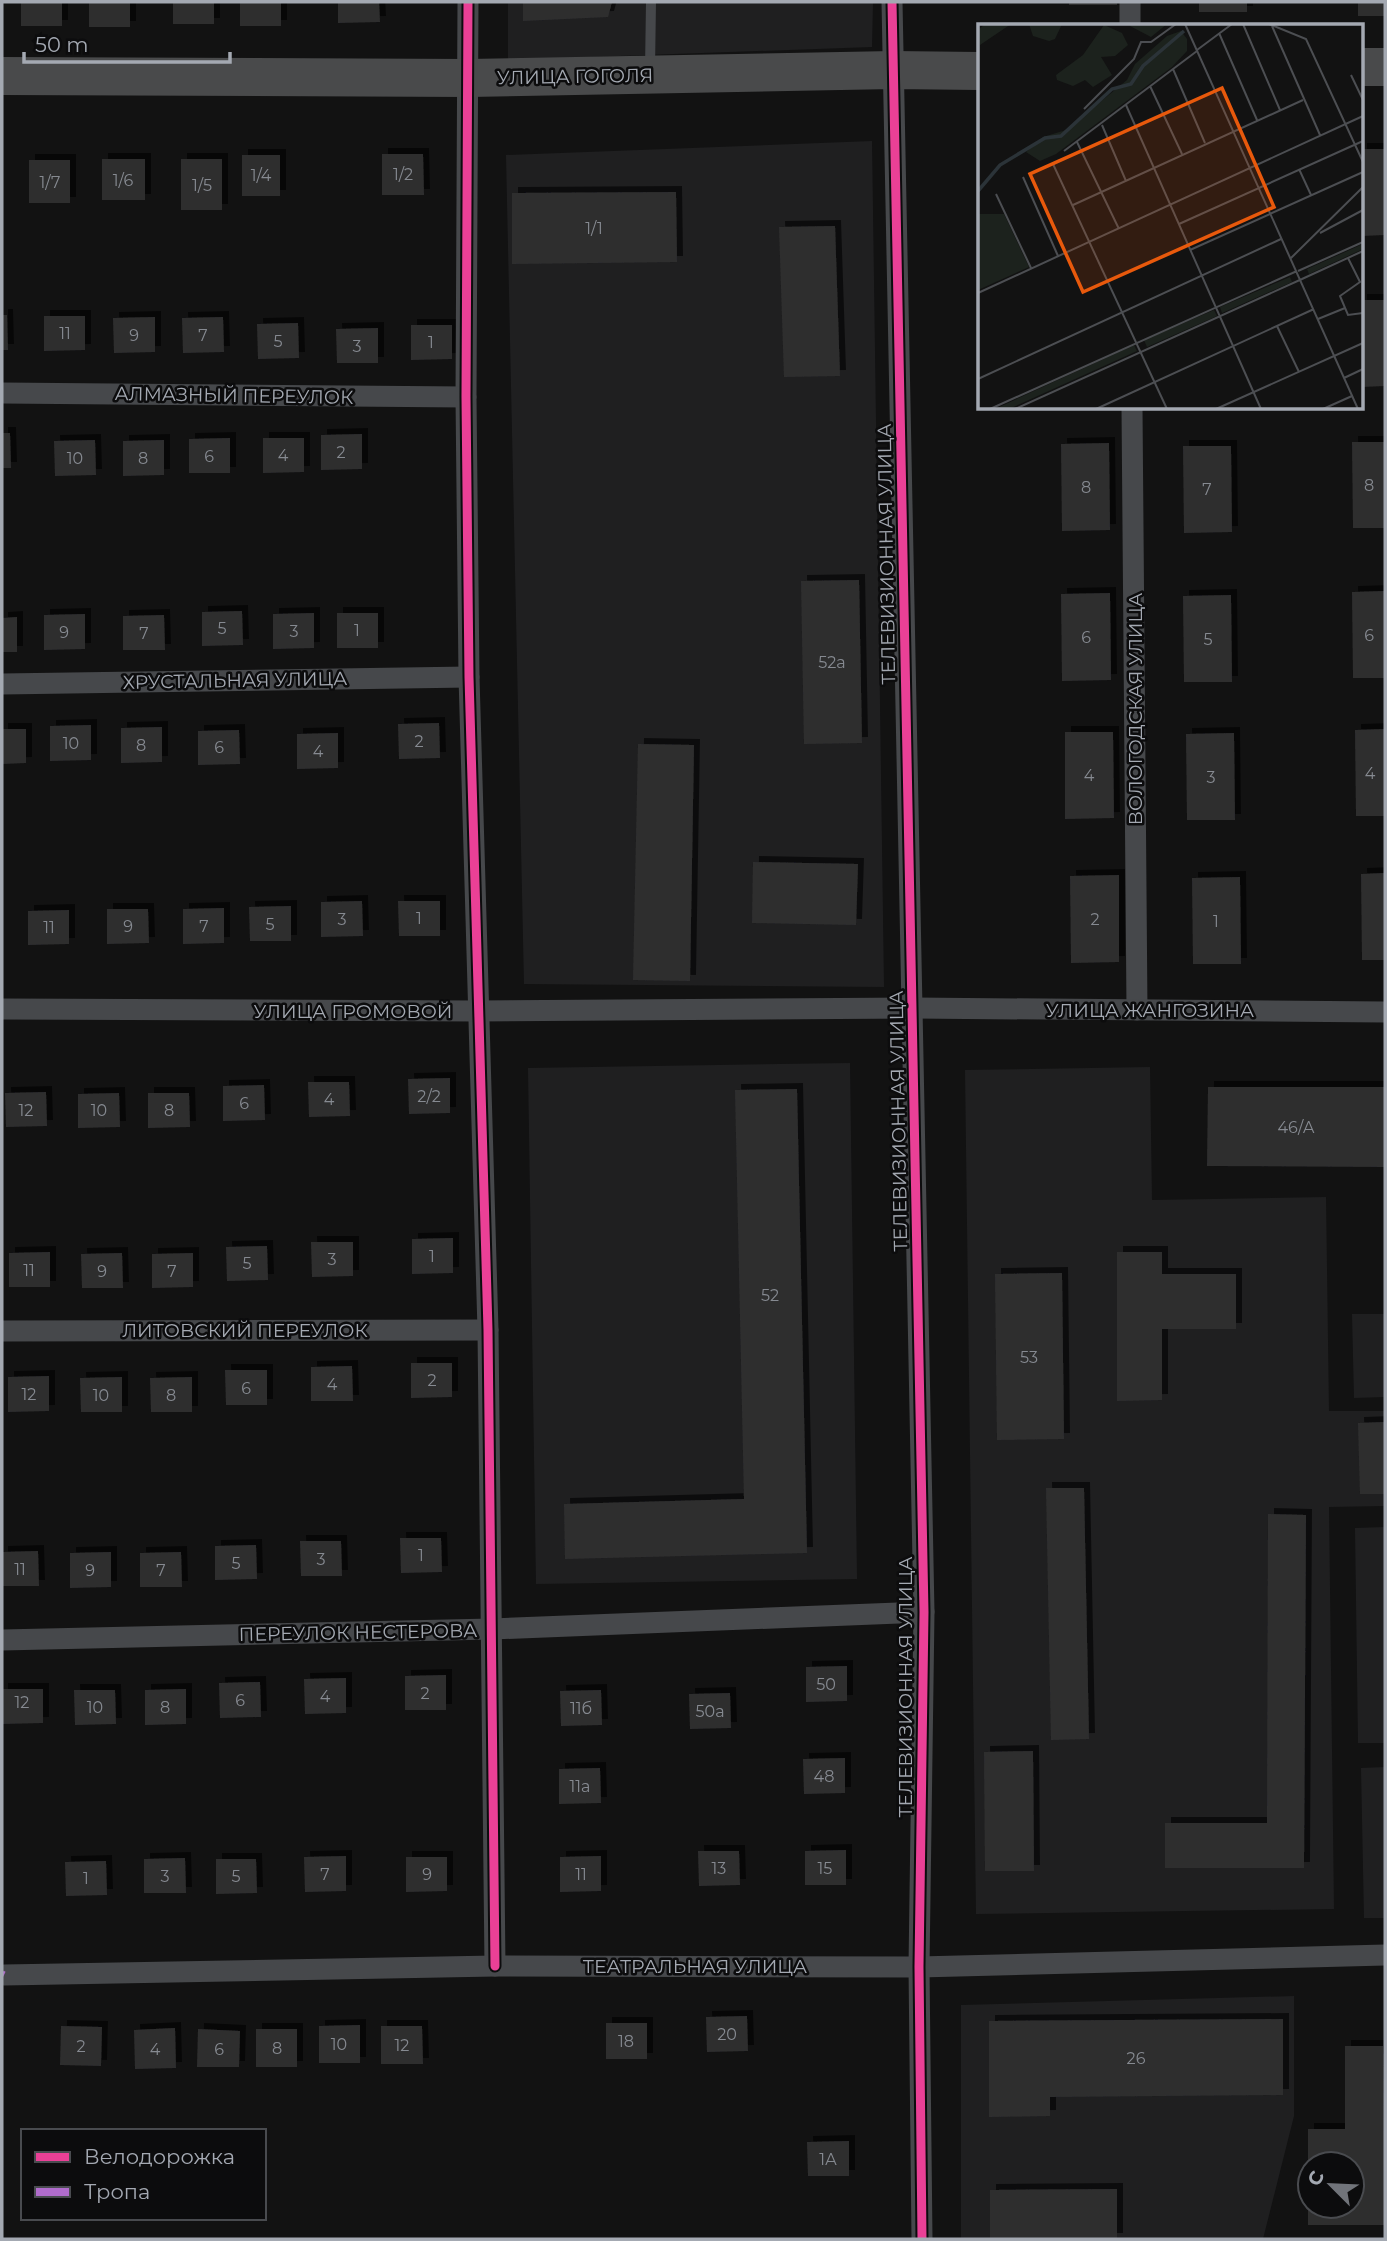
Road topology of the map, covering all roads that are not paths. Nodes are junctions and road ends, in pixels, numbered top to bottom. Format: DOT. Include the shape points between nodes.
graph roads {
  1 [pos="468,2"];
  2 [pos="651,2"];
  3 [pos="892,2"];
  4 [pos="1130,2"];
  5 [pos="1130,24"];
  6 [pos="1385,66"];
  7 [pos="1362,67"];
  8 [pos="893,70"];
  9 [pos="978,71"];
  10 [pos="650,75"];
  11 [pos="2,76"];
  12 [pos="469,78"];
  13 [pos="2,393"];
  14 [pos="466,397"];
  15 [pos="1132,410"];
  16 [pos="469,677"];
  17 [pos="2,684"];
  18 [pos="914,1008"];
  19 [pos="2,1009"];
  20 [pos="1137,1010"];
  21 [pos="477,1011"];
  22 [pos="1385,1012"];
  23 [pos="488,1330"];
  24 [pos="2,1331"];
  25 [pos="924,1612"];
  26 [pos="492,1629"];
  27 [pos="2,1640"];
  28 [pos="1385,1955"];
  29 [pos="495,1966"];
  30 [pos="919,1967"];
  31 [pos="4,1975"];
  32 [pos="922,2239"];
  1 -- 12 [label="street"];
  2 -- 10 [label="lane"];
  3 -- 8 [label="street, ТЕЛЕВИЗИОННАЯ УЛИЦА"];
  4 -- 5 [label="street"];
  6 -- 7 [label="highway"];
  8 -- 9 [label="highway, УЛИЦА ГОГОЛЯ"];
  8 -- 10 [label="highway, УЛИЦА ГОГОЛЯ"];
  8 -- 18 [label="street, ТЕЛЕВИЗИОННАЯ УЛИЦА"];
  10 -- 12 [label="highway, УЛИЦА ГОГОЛЯ"];
  11 -- 12 [label="highway, УЛИЦА ГОГОЛЯ"];
  12 -- 14 [label="street"];
  13 -- 14 [label="street, АЛМАЗНЫЙ ПЕРЕУЛОК"];
  14 -- 16 [label="street"];
  15 -- 20 [label="street, ВОЛОГОДСКАЯ УЛИЦА"];
  16 -- 17 [label="street, ХРУСТАЛЬНАЯ УЛИЦА"];
  16 -- 21 [label="street"];
  18 -- 20 [label="street, УЛИЦА ЖАНГОЗИНА"];
  18 -- 21 [label="street, УЛИЦА ГРОМОВОЙ"];
  18 -- 25 [label="street, ТЕЛЕВИЗИОННАЯ УЛИЦА"];
  19 -- 21 [label="street, УЛИЦА ГРОМОВОЙ"];
  20 -- 22 [label="street, УЛИЦА ЖАНГОЗИНА"];
  21 -- 23 [label="street"];
  23 -- 24 [label="street, ЛИТОВСКИЙ ПЕРЕУЛОК"];
  23 -- 26 [label="street"];
  25 -- 26 [label="street, ПЕРЕУЛОК НЕСТЕРОВА"];
  25 -- 30 [label="street, ТЕЛЕВИЗИОННАЯ УЛИЦА"];
  26 -- 27 [label="street, ПЕРЕУЛОК НЕСТЕРОВА"];
  26 -- 29 [label="street"];
  28 -- 30 [label="street, ТЕАТРАЛЬНАЯ УЛИЦА"];
  29 -- 30 [label="street, ТЕАТРАЛЬНАЯ УЛИЦА"];
  29 -- 31 [label="street, ТЕАТРАЛЬНАЯ УЛИЦА"];
  30 -- 32 [label="street, ТЕЛЕВИЗИОННАЯ УЛИЦА"];
}
